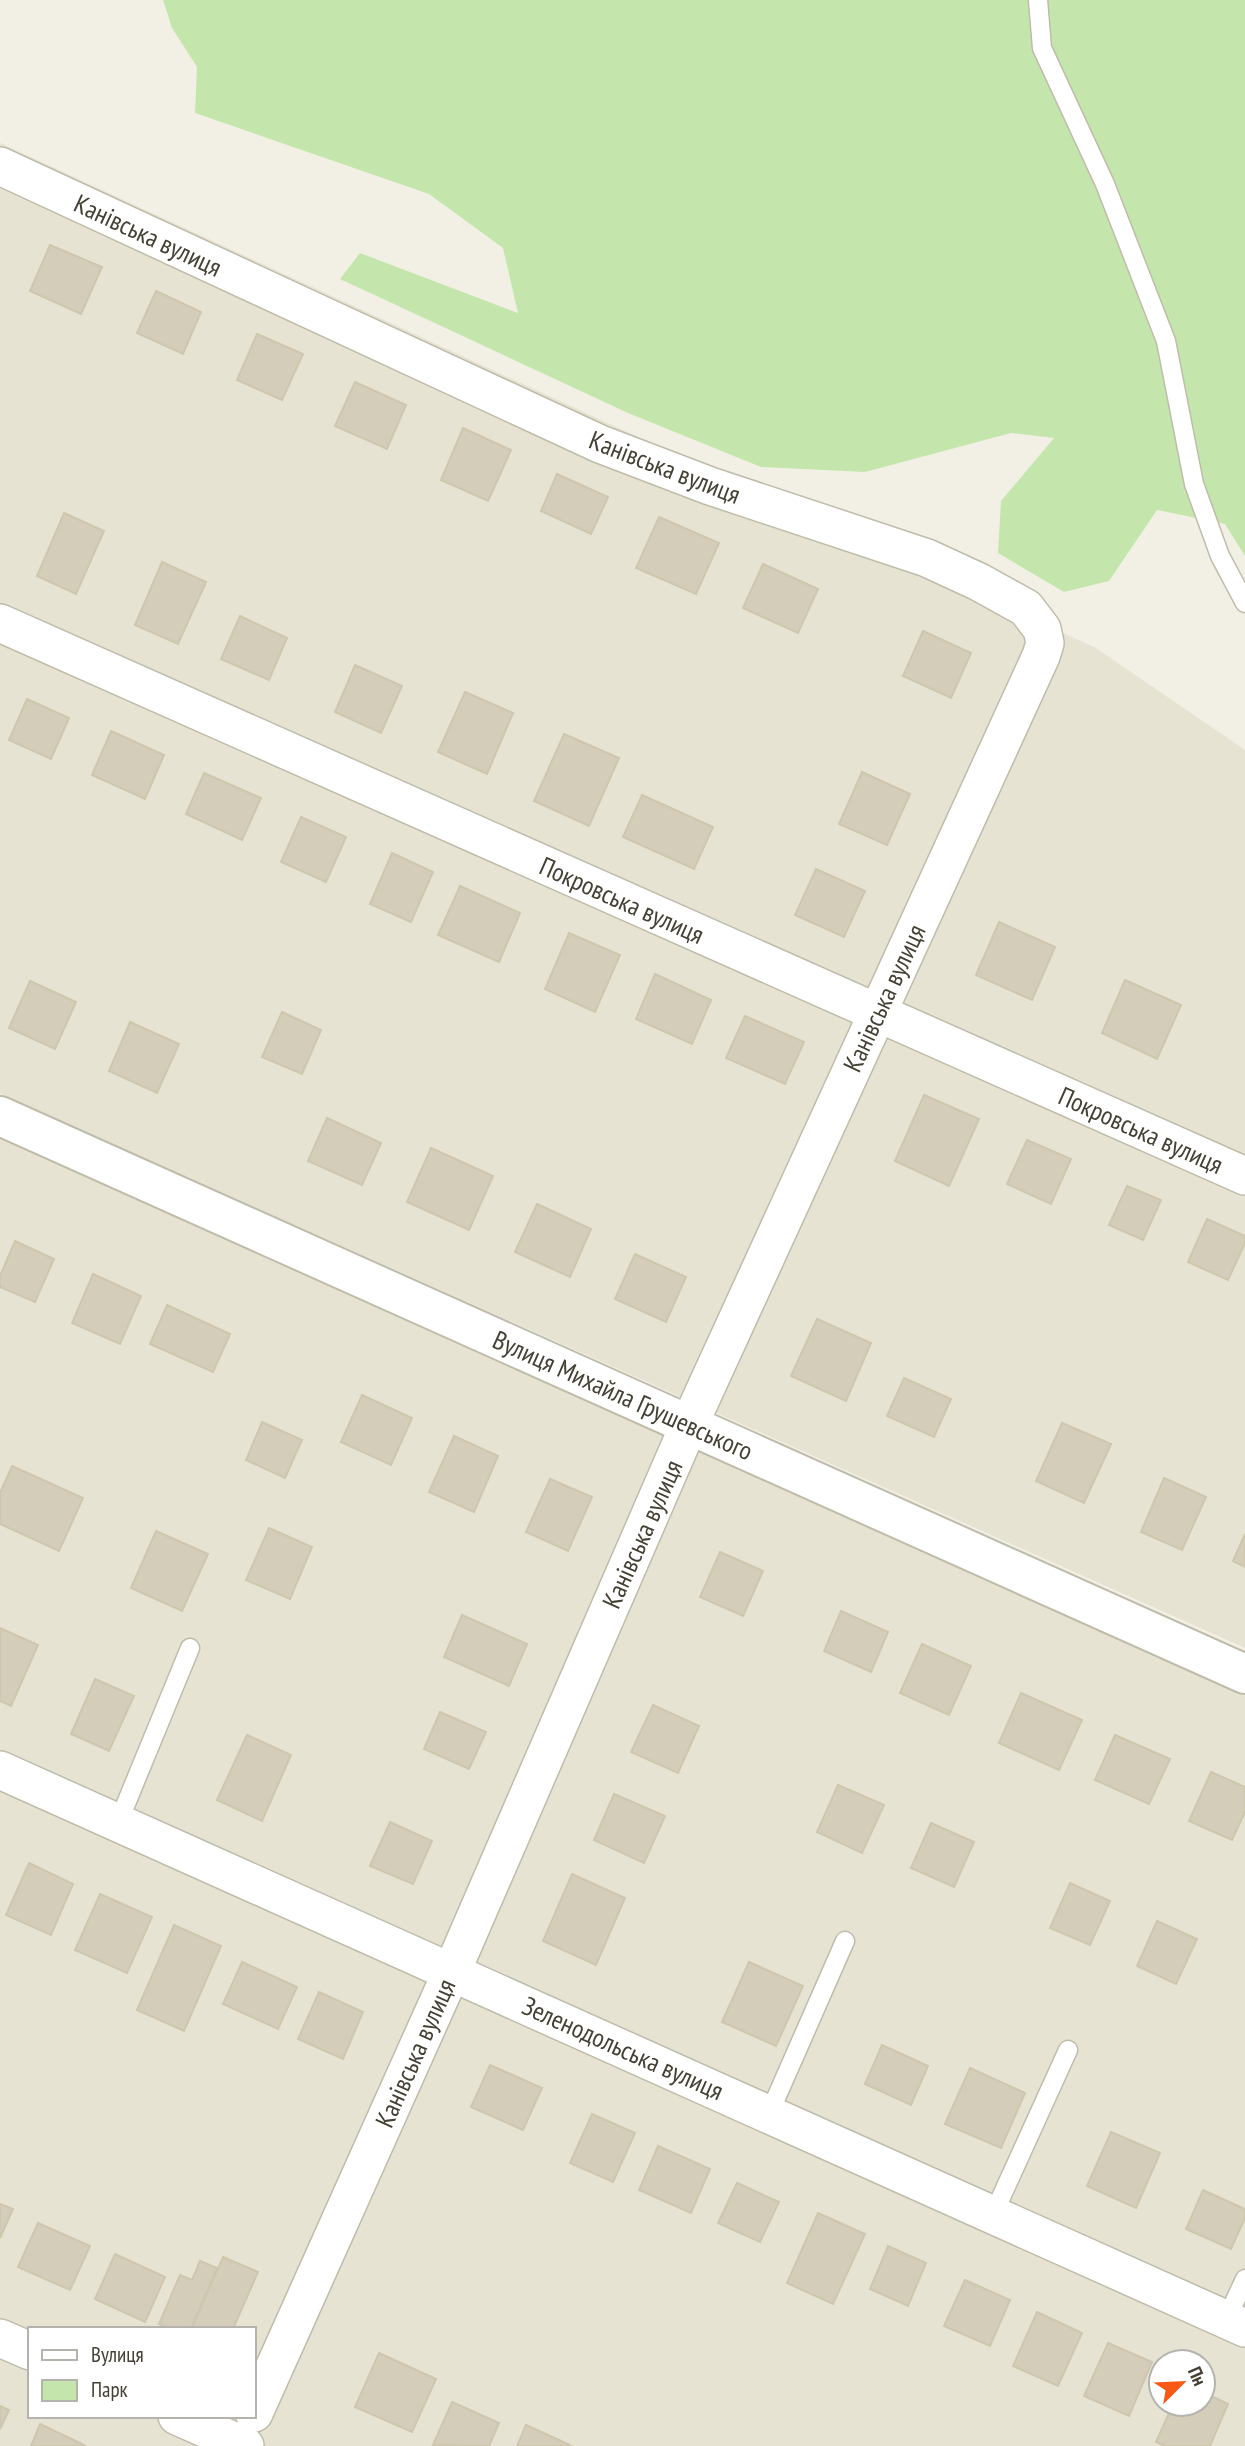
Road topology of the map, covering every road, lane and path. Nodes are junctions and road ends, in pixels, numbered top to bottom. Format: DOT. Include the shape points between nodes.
graph roads {
  1 [pos="1038,0"];
  2 [pos="0,166"];
  3 [pos="1245,603"];
  4 [pos="0,623"];
  5 [pos="876,1014"];
  6 [pos="0,1116"];
  7 [pos="1245,1176"];
  8 [pos="690,1425"];
  9 [pos="190,1648"];
  10 [pos="1245,1674"];
  11 [pos="0,1770"];
  12 [pos="118,1823"];
  13 [pos="845,1941"];
  14 [pos="452,1971"];
  15 [pos="1068,2050"];
  16 [pos="769,2114"];
  17 [pos="993,2215"];
  18 [pos="1245,2279"];
  19 [pos="1236,2324"];
  20 [pos="0,2338"];
  21 [pos="28,2350"];
  22 [pos="256,2411"];
  23 [pos="185,2418"];
  24 [pos="246,2433"];
  1 -- 3 [label="lane" via="1042,48 1105,184 1166,341 1194,484 1220,556"];
  2 -- 5 [label="street, Канівська вулиця" via="600,444 710,486 928,558 1026,608 1042,629 1045,643 1041,656"];
  4 -- 5 [label="street, Покровська вулиця"];
  5 -- 7 [label="street, Покровська вулиця"];
  5 -- 8 [label="street, Канівська вулиця"];
  6 -- 8 [label="street, Вулиця Михайла Грушевського"];
  8 -- 10 [label="street, Вулиця Михайла Грушевського"];
  8 -- 14 [label="street, Канівська вулиця"];
  9 -- 12 [label="lane"];
  11 -- 12 [label="street, Зеленодольська вулиця"];
  12 -- 14 [label="street, Зеленодольська вулиця"];
  13 -- 16 [label="lane"];
  14 -- 16 [label="street, Зеленодольська вулиця"];
  14 -- 22 [label="street, Канівська вулиця"];
  15 -- 17 [label="lane"];
  16 -- 17 [label="street, Зеленодольська вулиця"];
  17 -- 19 [label="street, Зеленодольська вулиця"];
  18 -- 19 [label="lane"];
  20 -- 21 [label="street"];
  23 -- 24 [label="street"];
}
